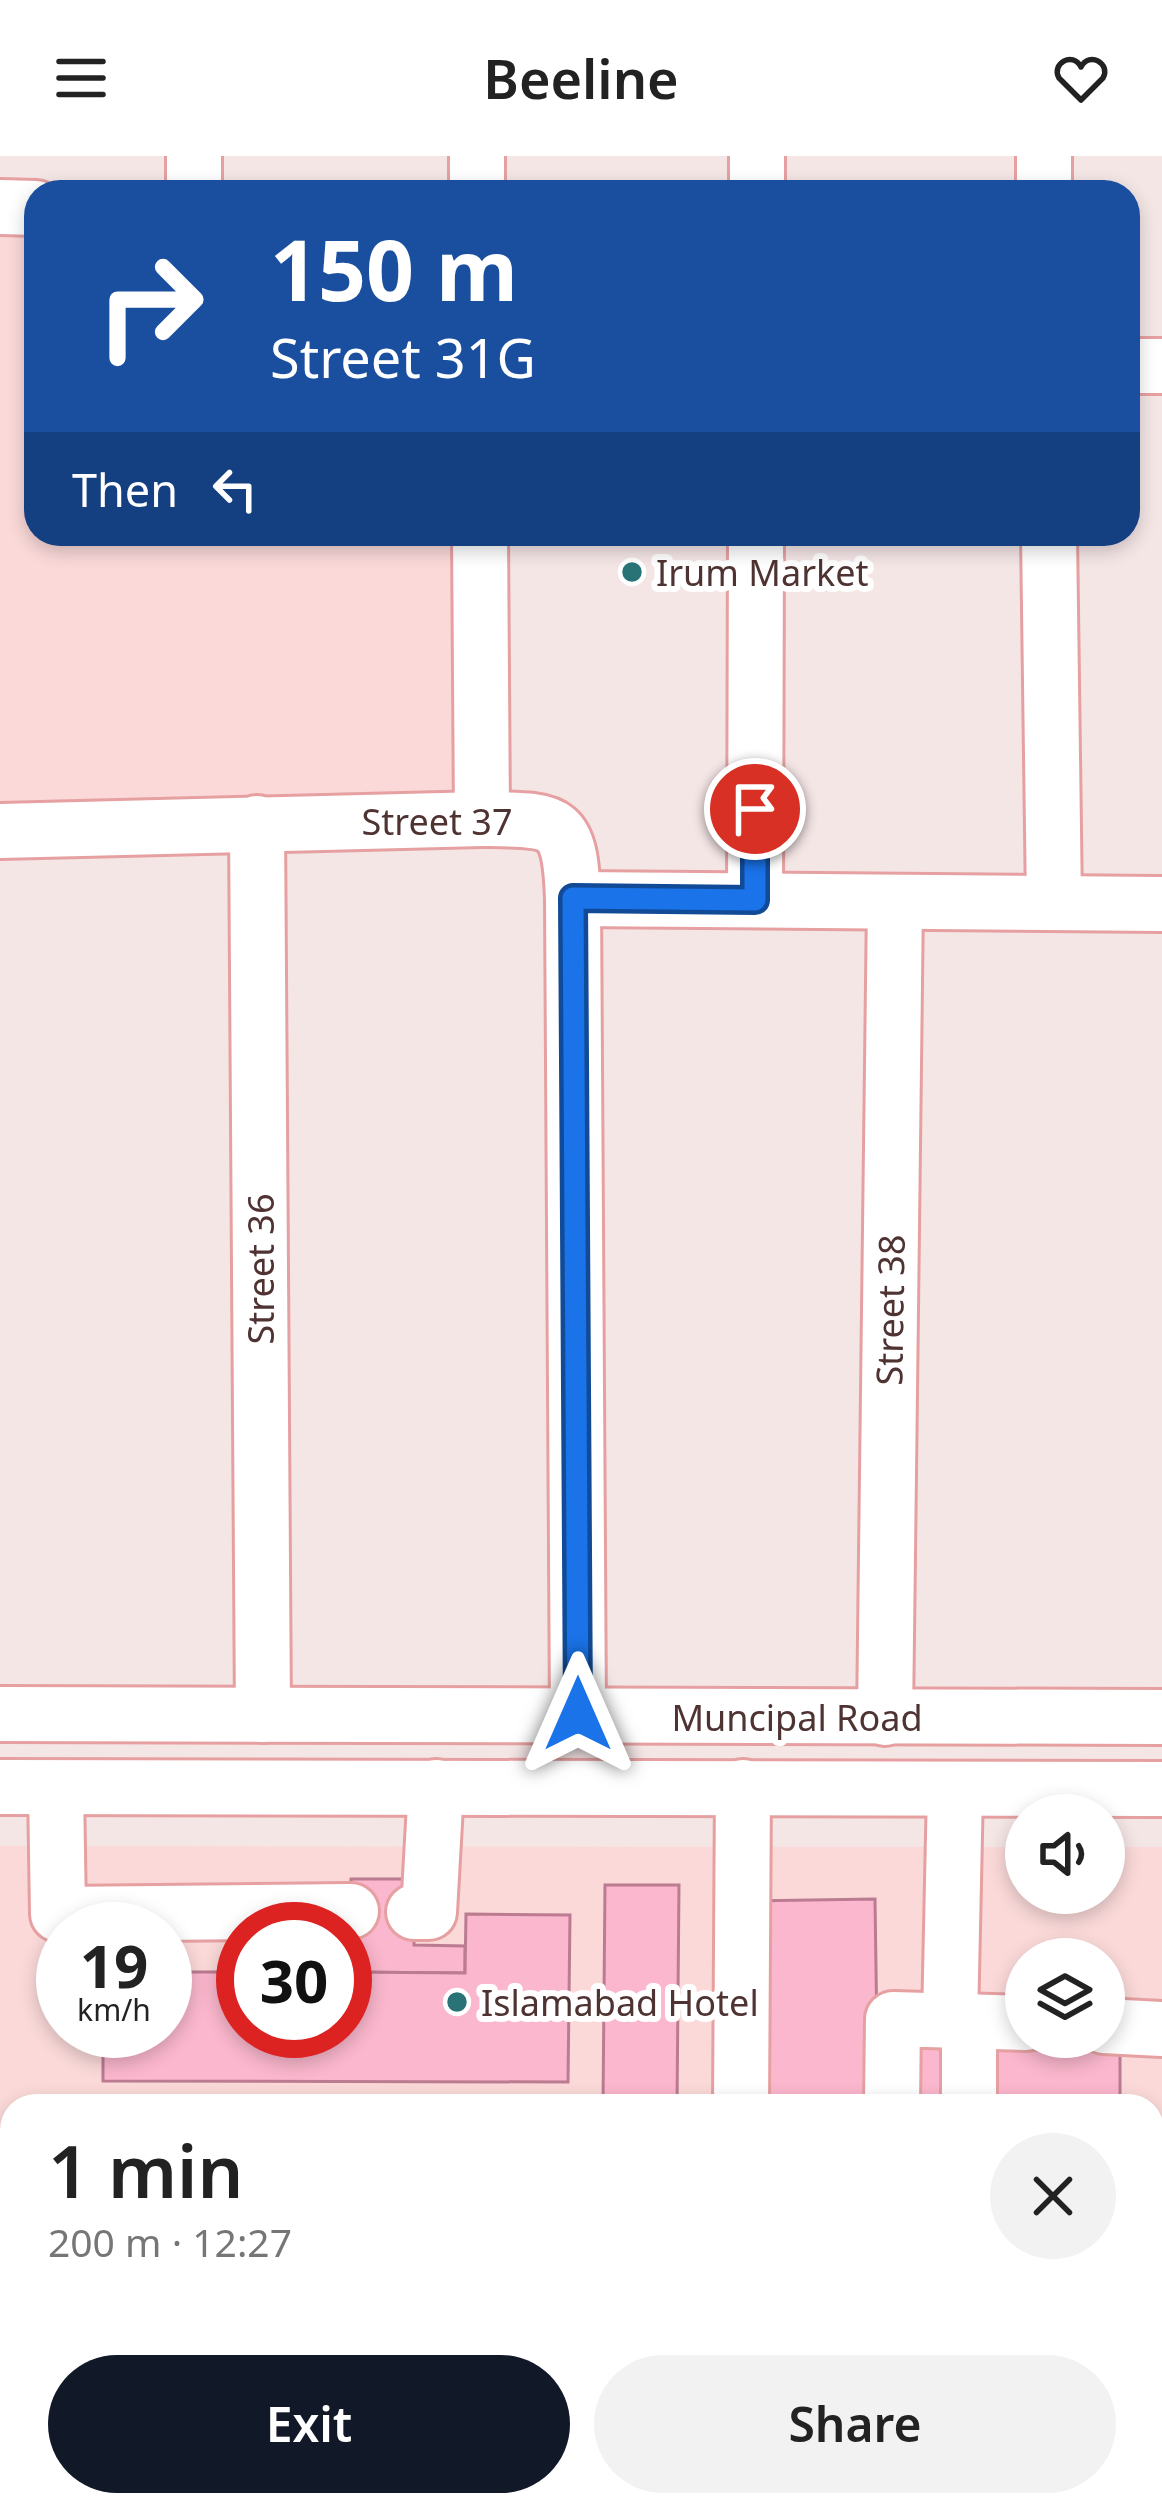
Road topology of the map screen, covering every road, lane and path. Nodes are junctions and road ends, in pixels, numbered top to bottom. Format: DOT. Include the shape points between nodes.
graph roads {
  1 [pos="480,546"];
  2 [pos="756,546"];
  3 [pos="1049,546"];
  4 [pos="482,819"];
  5 [pos="257,823"];
  6 [pos="0,831"];
  7 [pos="573,898"];
  8 [pos="755,900"];
  9 [pos="895,902"];
  10 [pos="1054,903"];
  11 [pos="1162,904"];
  12 [pos="0,1714"];
  13 [pos="578,1714"];
  14 [pos="263,1715"];
  15 [pos="1162,1717"];
  16 [pos="886,1718"];
  17 [pos="0,1787"];
  18 [pos="436,1787"];
  19 [pos="743,1787"];
  20 [pos="56,1788"];
  21 [pos="955,1789"];
  22 [pos="1162,1789"];
  23 [pos="216,1912"];
  24 [pos="414,1912"];
  25 [pos="959,2021"];
  26 [pos="1005,2022"];
  27 [pos="1125,2027"];
  28 [pos="1162,2029"];
  29 [pos="741,2094"];
  30 [pos="892,2094"];
  31 [pos="968,2094"];
  1 -- 4 [label="street"];
  2 -- 8 [label="street"];
  3 -- 10 [label="street"];
  4 -- 5 [label="street, Street 37"];
  4 -- 7 [label="street, Street 37" via="540,820 561,831"];
  5 -- 6 [label="street, Street 37"];
  5 -- 14 [label="street, Street 36"];
  7 -- 8 [label="street"];
  7 -- 13 [label="street, Street 37"];
  8 -- 9 [label="street"];
  9 -- 10 [label="street"];
  9 -- 16 [label="street, Street 38"];
  10 -- 11 [label="street"];
  12 -- 14 [label="street, Muncipal Road"];
  13 -- 14 [label="street, Muncipal Road"];
  13 -- 16 [label="street, Muncipal Road"];
  15 -- 16 [label="street, Muncipal Road"];
  17 -- 20 [label="street"];
  18 -- 19 [label="street"];
  18 -- 20 [label="street"];
  18 -- 24 [label="street" via="429,1912"];
  19 -- 21 [label="street"];
  19 -- 29 [label="street"];
  20 -- 23 [label="street" via="58,1914"];
  21 -- 22 [label="street"];
  21 -- 25 [label="street"];
  25 -- 26 [label="street"];
  25 -- 30 [label="street" via="893,2019"];
  25 -- 31 [label="street"];
  27 -- 28 [label="street"];
}
